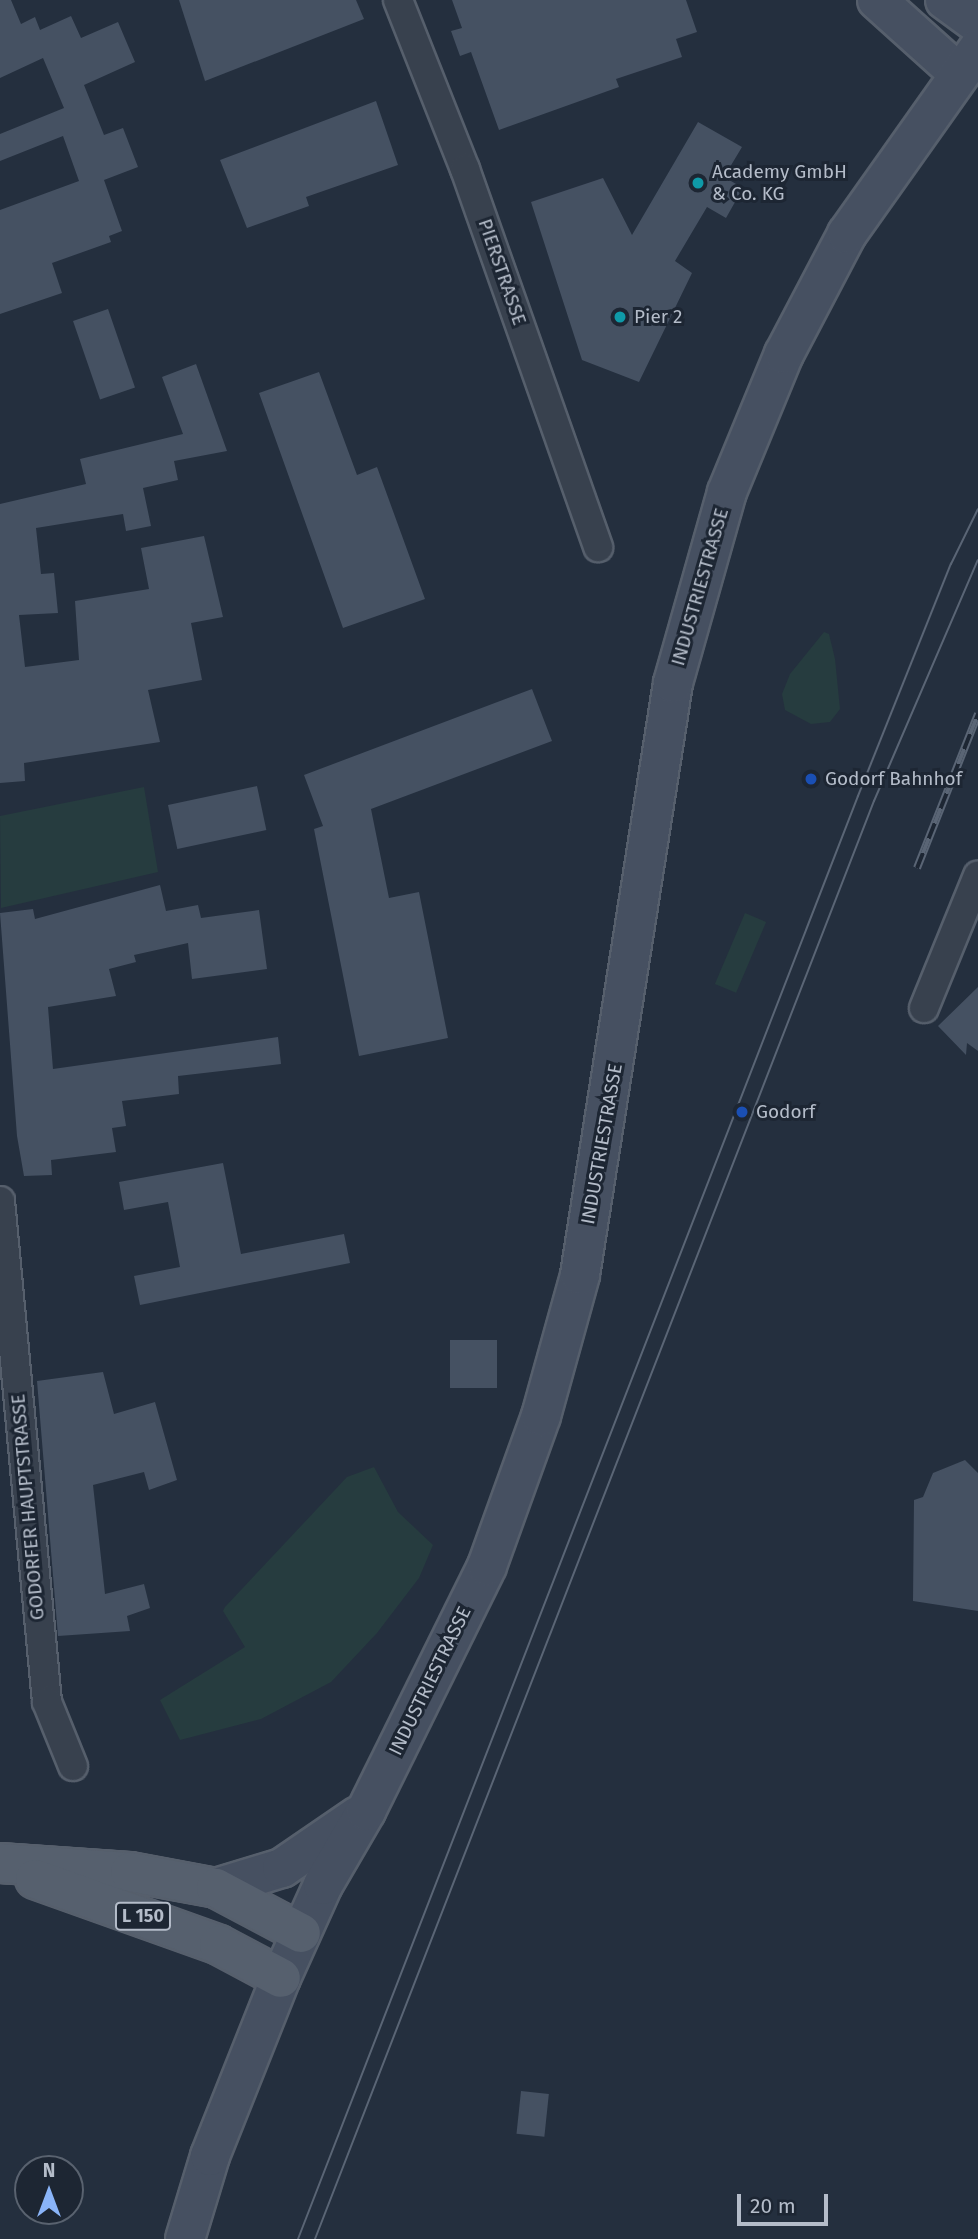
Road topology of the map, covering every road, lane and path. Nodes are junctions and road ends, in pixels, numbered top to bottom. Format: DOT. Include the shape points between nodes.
graph roads {
  1 [pos="398,0"];
  2 [pos="877,0"];
  3 [pos="945,0"];
  4 [pos="978,24"];
  5 [pos="968,61"];
  6 [pos="598,547"];
  7 [pos="978,876"];
  8 [pos="924,1008"];
  9 [pos="0,1201"];
  10 [pos="73,1766"];
  11 [pos="366,1811"];
  12 [pos="0,1865"];
  13 [pos="216,1888"];
  14 [pos="301,1933"];
  15 [pos="281,1978"];
  16 [pos="185,2239"];
  1 -- 6 [label="street, PIERSTRASSE" via="466,169"];
  2 -- 5 [label="main road"];
  3 -- 4 [label="main road"];
  5 -- 11 [label="main road, INDUSTRIESTRASSE" via="847,234 784,354 720,515 673,684 580,1275 548,1390 487,1566"];
  7 -- 8 [label="street"];
  9 -- 10 [label="street, GODORFER HAUPTSTRASSE" via="47,1702"];
  11 -- 13 [label="main road" via="282,1868"];
  11 -- 14 [label="main road, INDUSTRIESTRASSE"];
  12 -- 13 [label="main road, L 150" via="130,1872"];
  12 -- 15 [label="main road, L 150" via="186,1931"];
  13 -- 14 [label="main road, L 150"];
  14 -- 15 [label="main road, INDUSTRIESTRASSE"];
  15 -- 16 [label="main road, INDUSTRIESTRASSE" via="210,2156"];
}
